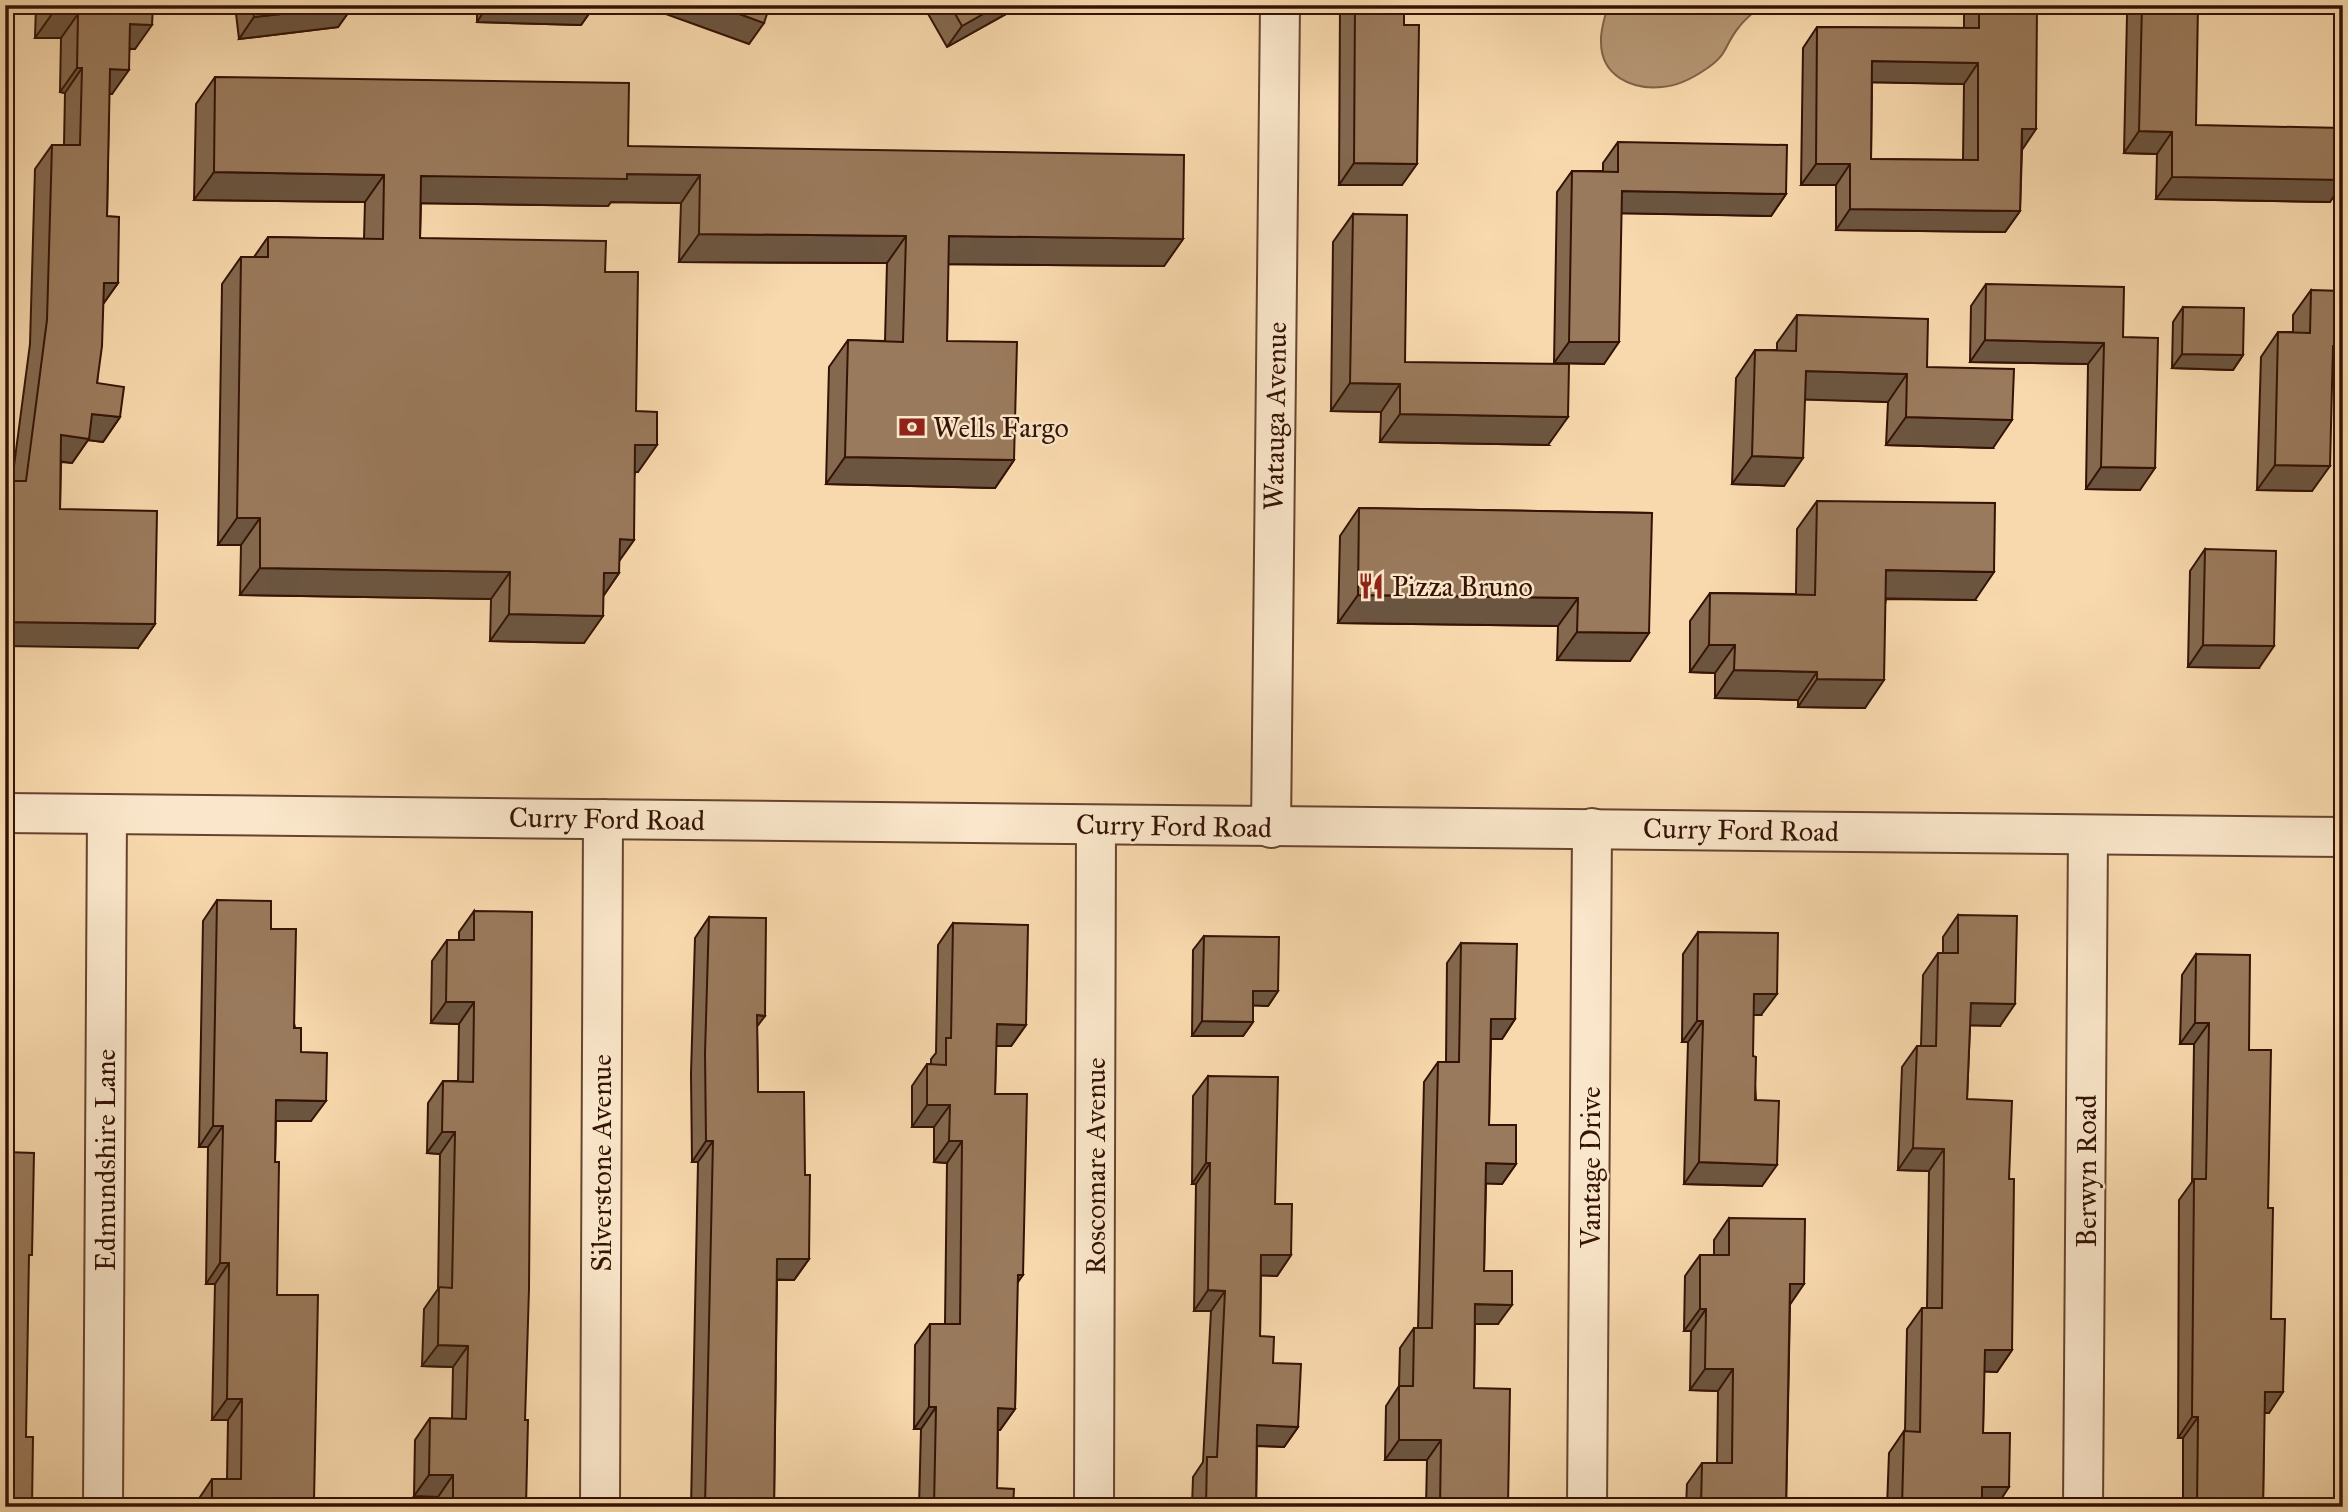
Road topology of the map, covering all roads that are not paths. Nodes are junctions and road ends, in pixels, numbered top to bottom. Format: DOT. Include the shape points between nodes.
graph roads {
  1 [pos="1280,5"];
  2 [pos="5,813"];
  3 [pos="107,814"];
  4 [pos="603,819"];
  5 [pos="1097,825"];
  6 [pos="1271,828"];
  7 [pos="1592,828"];
  8 [pos="2088,835"];
  9 [pos="2343,837"];
  10 [pos="103,1507"];
  11 [pos="600,1507"];
  12 [pos="1094,1507"];
  13 [pos="1587,1507"];
  14 [pos="2083,1507"];
  1 -- 6 [label="street, Watauga Avenue"];
  2 -- 3 [label="street, Curry Ford Road"];
  3 -- 4 [label="street, Curry Ford Road"];
  3 -- 10 [label="street, Edmundshire Lane"];
  4 -- 5 [label="street, Curry Ford Road"];
  4 -- 11 [label="street, Silverstone Avenue"];
  5 -- 6 [label="street, Curry Ford Road"];
  5 -- 12 [label="street, Roscomare Avenue"];
  6 -- 7 [label="street, Curry Ford Road"];
  7 -- 8 [label="street, Curry Ford Road"];
  7 -- 13 [label="street, Vantage Drive"];
  8 -- 9 [label="street, Curry Ford Road"];
  8 -- 14 [label="street, Berwyn Road"];
}
